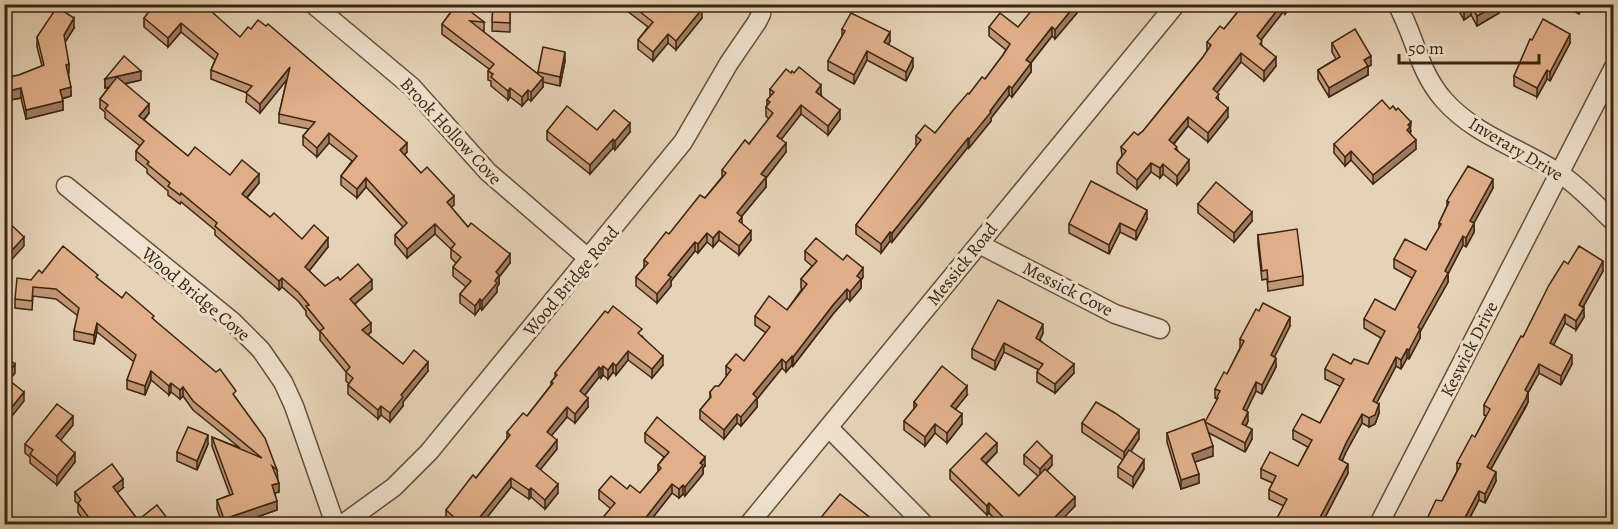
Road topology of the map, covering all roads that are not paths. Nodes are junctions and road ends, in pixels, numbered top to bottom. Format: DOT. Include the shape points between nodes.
graph roads {
  1 [pos="313,4"];
  2 [pos="1176,4"];
  3 [pos="1397,4"];
  4 [pos="763,6"];
  5 [pos="1614,67"];
  6 [pos="1559,173"];
  7 [pos="66,186"];
  8 [pos="1614,222"];
  9 [pos="979,244"];
  10 [pos="589,259"];
  11 [pos="1160,329"];
  12 [pos="829,428"];
  13 [pos="335,525"];
  14 [pos="342,525"];
  15 [pos="749,525"];
  16 [pos="924,525"];
  17 [pos="1379,525"];
  1 -- 10 [label="street, Brook Hollow Cove" via="412,87 488,172"];
  2 -- 9 [label="street, Messick Road"];
  3 -- 6 [label="street, Inverary Drive" via="1418,60 1449,106 1474,126"];
  4 -- 10 [label="street, Wood Bridge Road" via="683,142"];
  5 -- 6 [label="street, Keswick Drive"];
  6 -- 8 [label="street, Inverary Drive"];
  6 -- 17 [label="street, Keswick Drive"];
  7 -- 13 [label="street, Wood Bridge Cove" via="233,322 261,350 294,406"];
  9 -- 11 [label="street, Messick Cove" via="1115,314"];
  9 -- 12 [label="street, Messick Road"];
  10 -- 14 [label="street, Wood Bridge Road" via="421,460 394,487"];
  12 -- 15 [label="street, Messick Road"];
  12 -- 16 [label="street"];
}
